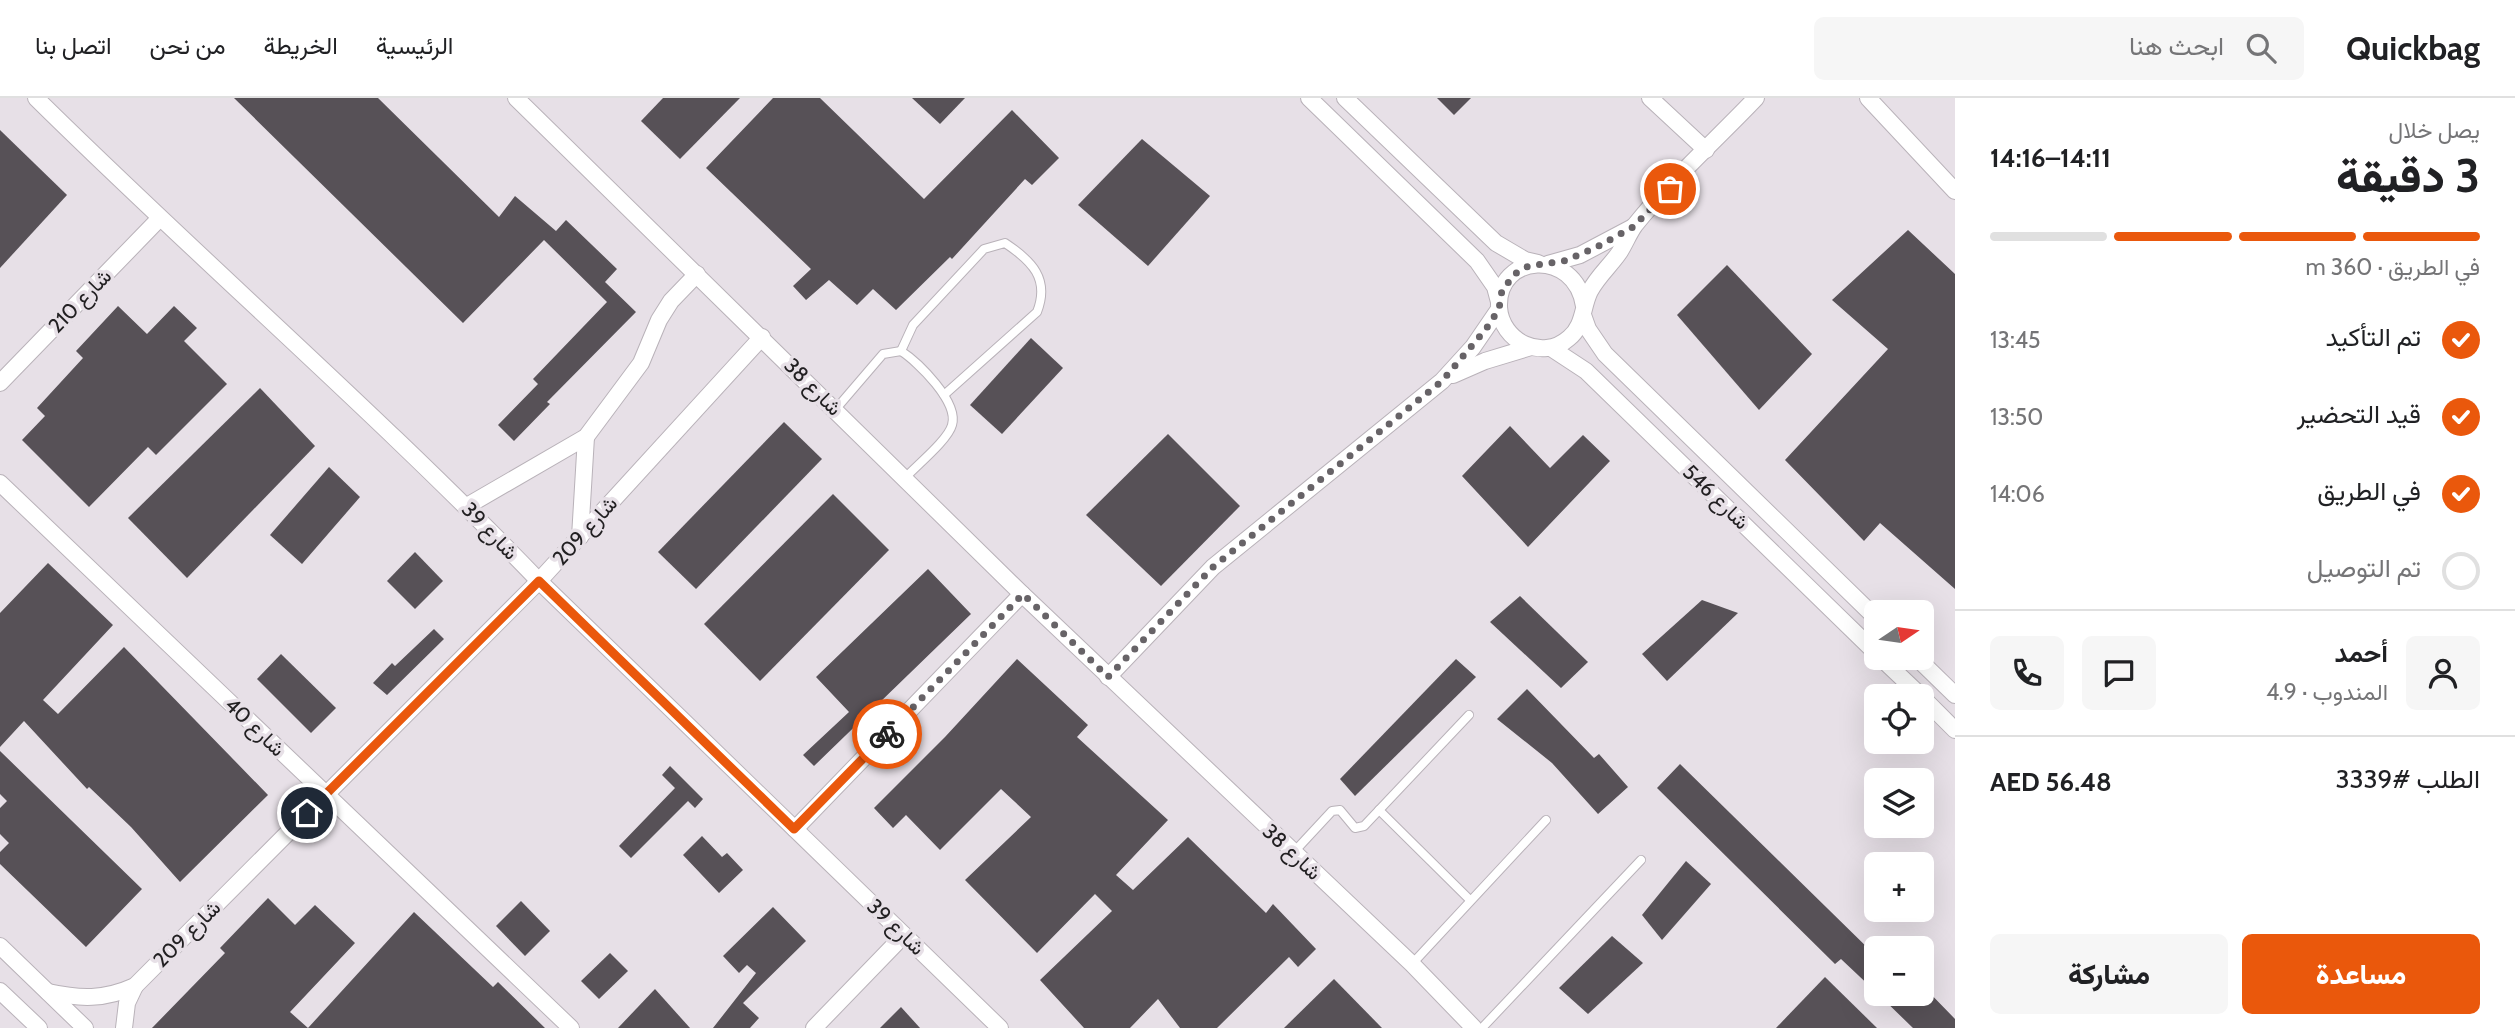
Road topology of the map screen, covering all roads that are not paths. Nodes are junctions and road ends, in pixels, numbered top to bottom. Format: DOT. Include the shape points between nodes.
graph roads {
  1 [pos="36,98"];
  2 [pos="516,98"];
  3 [pos="1309,98"];
  4 [pos="1345,98"];
  5 [pos="1650,98"];
  6 [pos="1756,98"];
  7 [pos="1868,98"];
  8 [pos="1706,150"];
  9 [pos="1955,191"];
  10 [pos="159,219"];
  11 [pos="1633,227"];
  12 [pos="1544,264"];
  13 [pos="697,274"];
  14 [pos="1499,306"];
  15 [pos="1583,310"];
  16 [pos="762,337"];
  17 [pos="1531,347"];
  18 [pos="1551,348"];
  19 [pos="901,351"];
  20 [pos="1442,381"];
  21 [pos="0,383"];
  22 [pos="944,395"];
  23 [pos="835,410"];
  24 [pos="586,437"];
  25 [pos="905,478"];
  26 [pos="0,483"];
  27 [pos="467,506"];
  28 [pos="580,537"];
  29 [pos="539,581"];
  30 [pos="1023,594"];
  31 [pos="1864,606"];
  32 [pos="1864,641"];
  33 [pos="1893,670"];
  34 [pos="1930,670"];
  35 [pos="1935,675"];
  36 [pos="1955,676"];
  37 [pos="1108,677"];
  38 [pos="1908,684"];
  39 [pos="1955,695"];
  40 [pos="1934,710"];
  41 [pos="1469,715"];
  42 [pos="1955,730"];
  43 [pos="326,794"];
  44 [pos="1379,810"];
  45 [pos="1546,820"];
  46 [pos="794,829"];
  47 [pos="1293,853"];
  48 [pos="1641,860"];
  49 [pos="1470,900"];
  50 [pos="904,935"];
  51 [pos="0,946"];
  52 [pos="1412,964"];
  53 [pos="135,986"];
  54 [pos="0,990"];
  55 [pos="48,992"];
  56 [pos="28,1022"];
  57 [pos="39,1028"];
  58 [pos="85,1028"];
  59 [pos="124,1028"];
  60 [pos="571,1028"];
  61 [pos="814,1028"];
  62 [pos="1000,1028"];
  63 [pos="1474,1028"];
  64 [pos="1482,1028"];
  1 -- 10 [label="street, شارع 39"];
  2 -- 13 [label="street, شارع 38"];
  3 -- 14 [label="street" via="1477,261 1495,288"];
  4 -- 12 [label="street" via="1496,243 1525,260"];
  5 -- 8 [label="street"];
  6 -- 8 [label="street"];
  7 -- 9 [label="street"];
  8 -- 11 [label="street"];
  10 -- 21 [label="street, شارع 210"];
  10 -- 27 [label="street, شارع 39"];
  11 -- 12 [label="street" via="1580,255"];
  11 -- 15 [label="street"];
  12 -- 14 [label="street" via="1529,266 1508,279"];
  12 -- 15 [label="street" via="1573,278"];
  13 -- 16 [label="street, شارع 38"];
  13 -- 24 [label="street" via="671,301 641,363"];
  14 -- 17 [label="street" via="1501,320 1512,337"];
  14 -- 20 [label="street" via="1473,347"];
  15 -- 18 [label="street" via="1568,339"];
  15 -- 31 [label="street, شارع 546" via="1588,329 1605,354"];
  16 -- 23 [label="street, شارع 38"];
  16 -- 28 [label="street, شارع 209"];
  17 -- 18 [label="street"];
  17 -- 20 [label="street"];
  18 -- 32 [label="street, شارع 546" via="1587,371"];
  19 -- 22 [label="lane"];
  19 -- 22 [label="lane" via="913,324 984,249 1005,243 1018,251 1042,280 1044,295 1037,312"];
  19 -- 23 [label="lane" via="883,354"];
  20 -- 37 [label="street" via="1213,567"];
  22 -- 25 [label="lane" via="953,414 952,426"];
  23 -- 25 [label="street, شارع 38"];
  24 -- 27 [label="street"];
  24 -- 28 [label="street"];
  25 -- 30 [label="street, شارع 38"];
  26 -- 43 [label="street, شارع 40"];
  27 -- 29 [label="street, شارع 39"];
  28 -- 29 [label="street, شارع 209"];
  29 -- 43 [label="street, شارع 209"];
  29 -- 46 [label="street, شارع 39"];
  30 -- 37 [label="street, شارع 38"];
  30 -- 46 [label="street"];
  33 -- 38 [label="street"];
  34 -- 35 [label="street"];
  35 -- 36 [label="street"];
  35 -- 39 [label="street"];
  37 -- 47 [label="street, شارع 38"];
  40 -- 42 [label="street"];
  41 -- 44 [label="lane"];
  43 -- 53 [label="street, شارع 209"];
  43 -- 60 [label="street, شارع 40"];
  44 -- 47 [label="lane" via="1364,826 1354,828 1340,810 1332,811"];
  44 -- 49 [label="lane"];
  45 -- 49 [label="lane"];
  46 -- 50 [label="street, شارع 39"];
  47 -- 52 [label="street, شارع 38"];
  48 -- 64 [label="lane"];
  49 -- 52 [label="lane"];
  50 -- 61 [label="street"];
  50 -- 62 [label="street, شارع 39"];
  51 -- 55 [label="street"];
  52 -- 63 [label="street, شارع 38"];
  53 -- 55 [label="street, شارع 209" via="102,998"];
  53 -- 59 [label="street, شارع 209"];
  54 -- 56 [label="street"];
  55 -- 58 [label="street"];
  56 -- 57 [label="street"];
}
